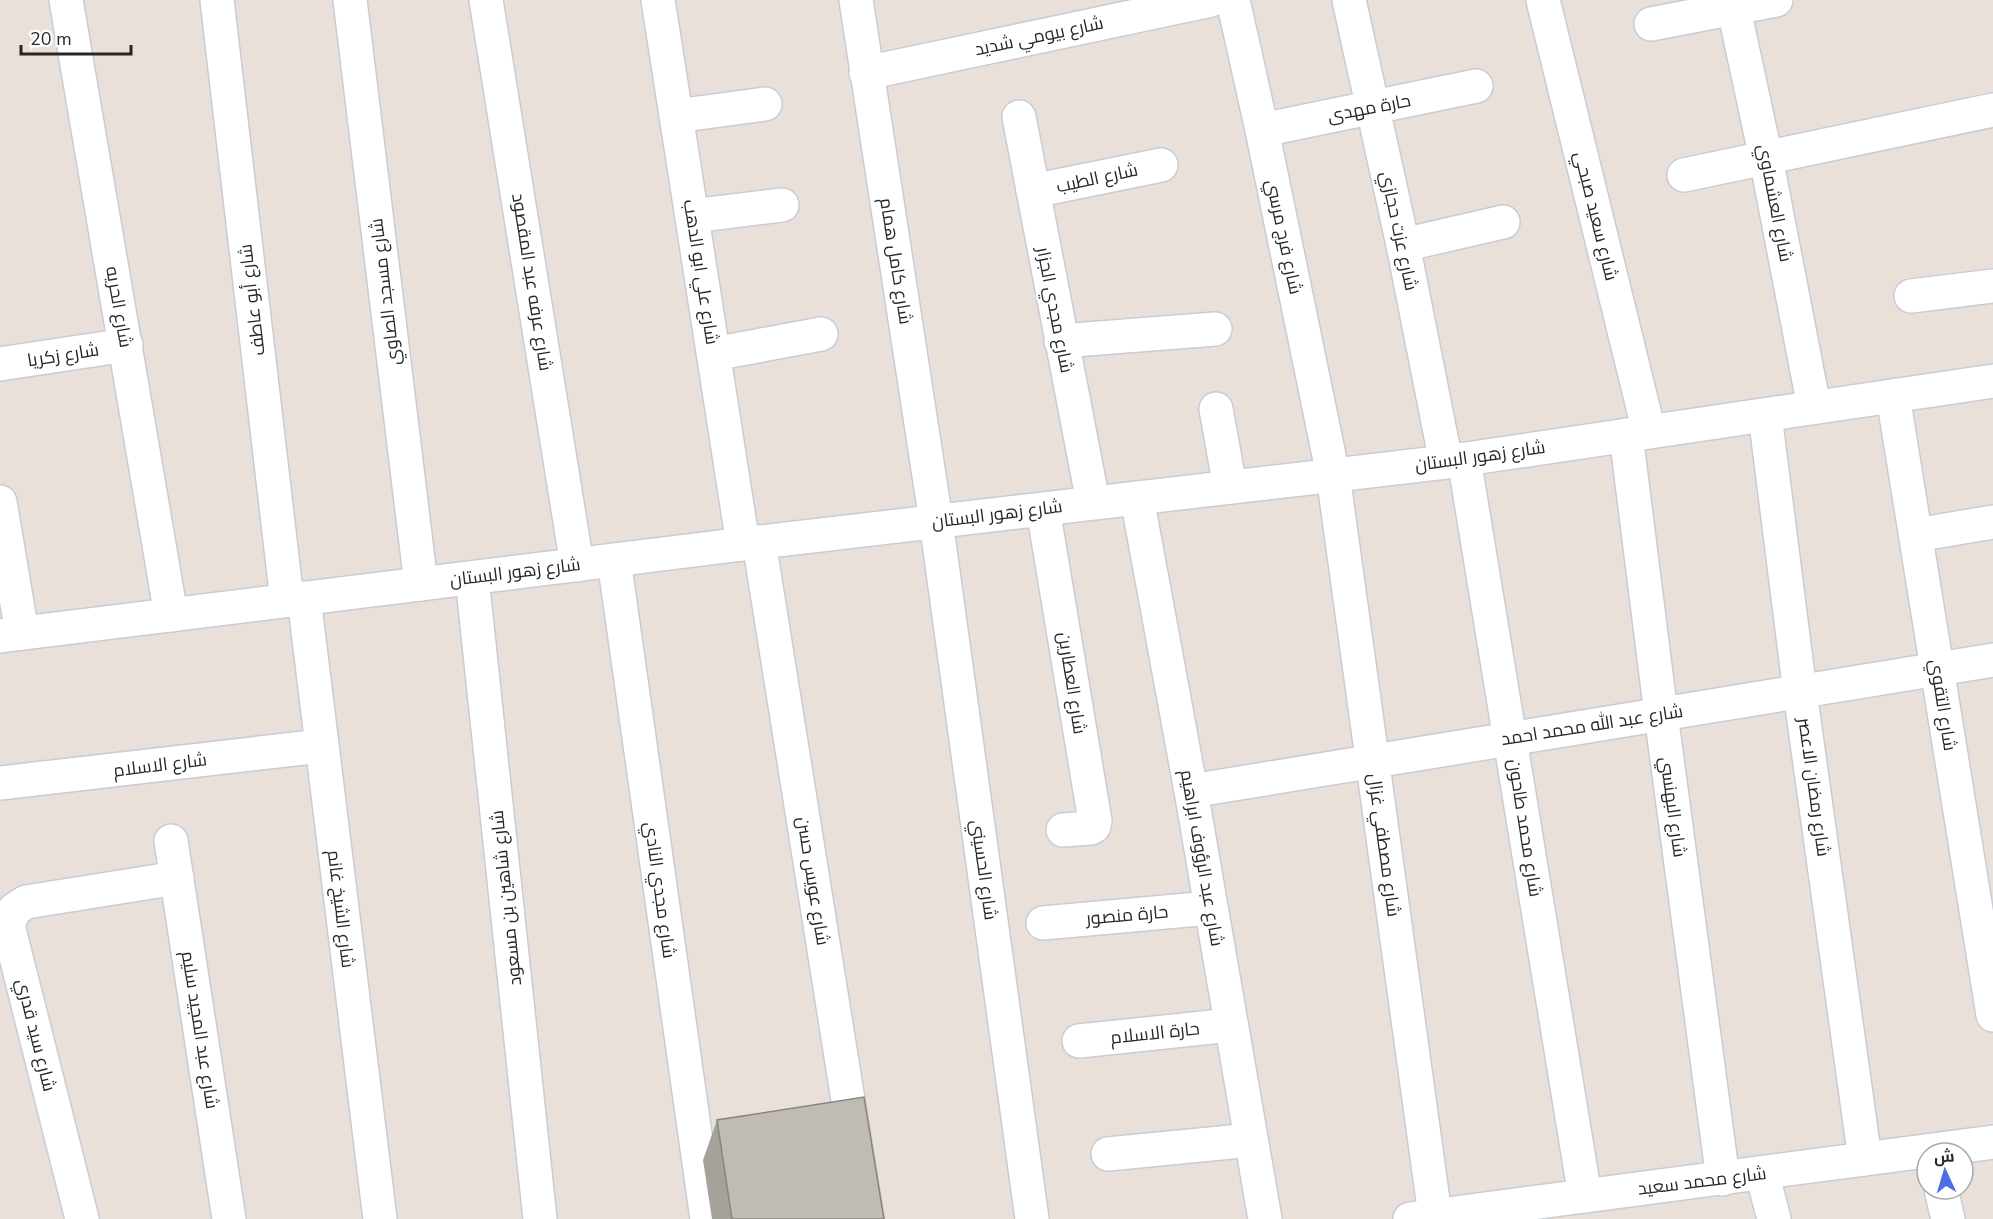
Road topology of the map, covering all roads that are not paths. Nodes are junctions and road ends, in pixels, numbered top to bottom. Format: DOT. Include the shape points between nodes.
graph roads {
  1 [pos="66,0"];
  2 [pos="217,0"];
  3 [pos="350,0"];
  4 [pos="486,0"];
  5 [pos="657,0"];
  6 [pos="856,0"];
  7 [pos="1211,0"];
  8 [pos="1233,0"];
  9 [pos="1349,0"];
  10 [pos="1543,0"];
  11 [pos="1776,0"];
  12 [pos="1732,4"];
  13 [pos="1651,24"];
  14 [pos="866,73"];
  15 [pos="1476,86"];
  16 [pos="765,105"];
  17 [pos="1373,107"];
  18 [pos="1993,110"];
  19 [pos="676,116"];
  20 [pos="1019,117"];
  21 [pos="1262,129"];
  22 [pos="1766,158"];
  23 [pos="1161,165"];
  24 [pos="1684,175"];
  25 [pos="1033,191"];
  26 [pos="782,205"];
  27 [pos="692,216"];
  28 [pos="1503,222"];
  29 [pos="1403,245"];
  30 [pos="1993,286"];
  31 [pos="1911,296"];
  32 [pos="1215,329"];
  33 [pos="821,334"];
  34 [pos="1061,341"];
  35 [pos="126,345"];
  36 [pos="714,354"];
  37 [pos="0,364"];
  38 [pos="1993,381"];
  39 [pos="1893,396"];
  40 [pos="1814,408"];
  41 [pos="1216,409"];
  42 [pos="1766,415"];
  43 [pos="1637,434"];
  44 [pos="1455,461"];
  45 [pos="1333,475"];
  46 [pos="1230,487"];
  47 [pos="1137,498"];
  48 [pos="0,502"];
  49 [pos="1094,502"];
  50 [pos="1043,509"];
  51 [pos="936,521"];
  52 [pos="1993,522"];
  53 [pos="1916,535"];
  54 [pos="751,543"];
  55 [pos="614,560"];
  56 [pos="577,565"];
  57 [pos="472,578"];
  58 [pos="420,584"];
  59 [pos="296,599"];
  60 [pos="171,615"];
  61 [pos="11,634"];
  62 [pos="1993,660"];
  63 [pos="1937,669"];
  64 [pos="1800,692"];
  65 [pos="1660,714"];
  66 [pos="1511,739"];
  67 [pos="321,746"];
  68 [pos="1373,761"];
  69 [pos="0,783"];
  70 [pos="1191,792"];
  71 [pos="1063,830"];
  72 [pos="171,841"];
  73 [pos="177,878"];
  74 [pos="1210,908"];
  75 [pos="1043,923"];
  76 [pos="1993,1014"];
  77 [pos="1231,1025"];
  78 [pos="1079,1041"];
  79 [pos="1251,1140"];
  80 [pos="1993,1142"];
  81 [pos="1975,1145"];
  82 [pos="1108,1154"];
  83 [pos="1915,1154"];
  84 [pos="1865,1159"];
  85 [pos="1762,1173"];
  86 [pos="1723,1179"];
  87 [pos="1585,1196"];
  88 [pos="1944,1201"];
  89 [pos="1625,1205"];
  90 [pos="1442,1216"];
  91 [pos="82,1219"];
  92 [pos="229,1219"];
  93 [pos="380,1219"];
  94 [pos="540,1219"];
  95 [pos="707,1219"];
  96 [pos="867,1219"];
  97 [pos="1032,1219"];
  98 [pos="1265,1219"];
  99 [pos="1774,1219"];
  100 [pos="1948,1219"];
  1 -- 35 [label="street, شارع الحريه"];
  2 -- 59 [label="street, شارع أبو عاطف"];
  3 -- 58 [label="street, شارع مسجد الصاوي"];
  4 -- 56 [label="street, شارع عرفه عبد المقصود"];
  5 -- 19 [label="street, شارع علي ابو الدهب"];
  6 -- 14 [label="street, شارع كامل همام"];
  7 -- 14 [label="street, شارع بيومي شديد"];
  8 -- 21 [label="street, شارع فرج مرسي"];
  9 -- 17 [label="street, شارع عزت حجازي"];
  10 -- 43 [label="street, شارع سعيد صبحي"];
  11 -- 12 [label="street"];
  12 -- 13 [label="street"];
  12 -- 22 [label="street, شارع العشماوي"];
  14 -- 51 [label="street, شارع كامل همام"];
  15 -- 17 [label="street, حارة مهدى"];
  16 -- 19 [label="street"];
  17 -- 21 [label="street, حارة مهدى"];
  17 -- 29 [label="street, شارع عزت حجازي"];
  18 -- 22 [label="street"];
  19 -- 27 [label="street, شارع علي ابو الدهب"];
  20 -- 25 [label="street, شارع مجدي الجزار"];
  21 -- 45 [label="street, شارع فرج مرسي"];
  22 -- 24 [label="street"];
  22 -- 40 [label="street, شارع العشماوي"];
  23 -- 25 [label="street, شارع الطيب"];
  25 -- 34 [label="street, شارع مجدي الجزار"];
  26 -- 27 [label="street"];
  27 -- 36 [label="street, شارع علي ابو الدهب"];
  28 -- 29 [label="street"];
  29 -- 44 [label="street, شارع عزت حجازي"];
  30 -- 31 [label="street"];
  32 -- 34 [label="street"];
  33 -- 36 [label="street"];
  34 -- 49 [label="street, شارع مجدي الجزار"];
  35 -- 37 [label="street, شارع زكريا"];
  35 -- 60 [label="street, شارع الحريه"];
  36 -- 54 [label="street, شارع علي ابو الدهب"];
  38 -- 39 [label="street, شارع زهور البستان"];
  39 -- 40 [label="street, شارع زهور البستان"];
  39 -- 53 [label="street, شارع التقوي"];
  40 -- 42 [label="street, شارع زهور البستان"];
  41 -- 46 [label="street"];
  42 -- 43 [label="street, شارع زهور البستان"];
  42 -- 64 [label="street, شارع رمضان الاعصر"];
  43 -- 44 [label="street, شارع زهور البستان"];
  43 -- 65 [label="street, شارع البهنسي"];
  44 -- 45 [label="street, شارع زهور البستان"];
  44 -- 66 [label="street, شارع محمد طاحون"];
  45 -- 46 [label="street, شارع زهور البستان"];
  45 -- 68 [label="street, شارع مصطفي غزال"];
  46 -- 47 [label="street, شارع زهور البستان"];
  47 -- 49 [label="street, شارع زهور البستان"];
  47 -- 70 [label="street, شارع عبد الرؤوف ابراهيم"];
  48 -- 61 [label="street"];
  49 -- 50 [label="street, شارع زهور البستان"];
  50 -- 51 [label="street, شارع زهور البستان"];
  50 -- 71 [label="street, شارع العطارين" via="1095,821 1091,828"];
  51 -- 54 [label="street, شارع زهور البستان"];
  51 -- 97 [label="street, شارع الحسيني"];
  52 -- 53 [label="street"];
  53 -- 63 [label="street, شارع التقوي"];
  54 -- 55 [label="street, شارع زهور البستان"];
  54 -- 96 [label="street, شارع عويس حسن"];
  55 -- 56 [label="street, شارع زهور البستان"];
  55 -- 95 [label="street, شارع مجدي النادي"];
  56 -- 57 [label="street, شارع زهور البستان"];
  57 -- 58 [label="street, شارع زهور البستان"];
  57 -- 94 [label="street, شارع شاهين بن مسعود"];
  58 -- 59 [label="street, شارع زهور البستان"];
  59 -- 60 [label="street, شارع زهور البستان"];
  59 -- 67 [label="street, شارع الشيخ غانم"];
  60 -- 61 [label="street, شارع زهور البستان"];
  62 -- 63 [label="street, شارع عبد الله محمد احمد"];
  63 -- 64 [label="street, شارع عبد الله محمد احمد"];
  63 -- 76 [label="street, شارع التقوي"];
  64 -- 65 [label="street, شارع عبد الله محمد احمد"];
  64 -- 84 [label="street, شارع رمضان الاعصر"];
  65 -- 66 [label="street, شارع عبد الله محمد احمد"];
  65 -- 86 [label="street, شارع البهنسي"];
  66 -- 68 [label="street, شارع عبد الله محمد احمد"];
  66 -- 87 [label="street, شارع محمد طاحون"];
  67 -- 69 [label="street, شارع الاسلام"];
  67 -- 93 [label="street, شارع الشيخ غانم"];
  68 -- 70 [label="street, شارع عبد الله محمد احمد"];
  68 -- 90 [label="street, شارع مصطفي غزال"];
  70 -- 74 [label="street, شارع عبد الرؤوف ابراهيم"];
  72 -- 73 [label="street, شارع عبد المجيد سليم"];
  73 -- 91 [label="street, شارع سيد قدري" via="26,902 14,910 8,925"];
  73 -- 92 [label="street, شارع عبد المجيد سليم"];
  74 -- 75 [label="street, حارة منصور"];
  74 -- 77 [label="street, شارع عبد الرؤوف ابراهيم"];
  77 -- 78 [label="street, حارة الاسلام"];
  77 -- 79 [label="street, شارع عبد الرؤوف ابراهيم"];
  79 -- 82 [label="street"];
  79 -- 98 [label="street, شارع عبد الرؤوف ابراهيم"];
  80 -- 81 [label="street, شارع محمد سعيد"];
  83 -- 84 [label="street, شارع محمد سعيد"];
  84 -- 85 [label="street, شارع محمد سعيد"];
  85 -- 86 [label="street, شارع محمد سعيد"];
  85 -- 99 [label="street"];
  86 -- 89 [label="street, شارع محمد سعيد"];
  87 -- 89 [label="street, شارع محمد سعيد"];
  87 -- 90 [label="street, شارع محمد سعيد"];
  88 -- 100 [label="street"];
}
